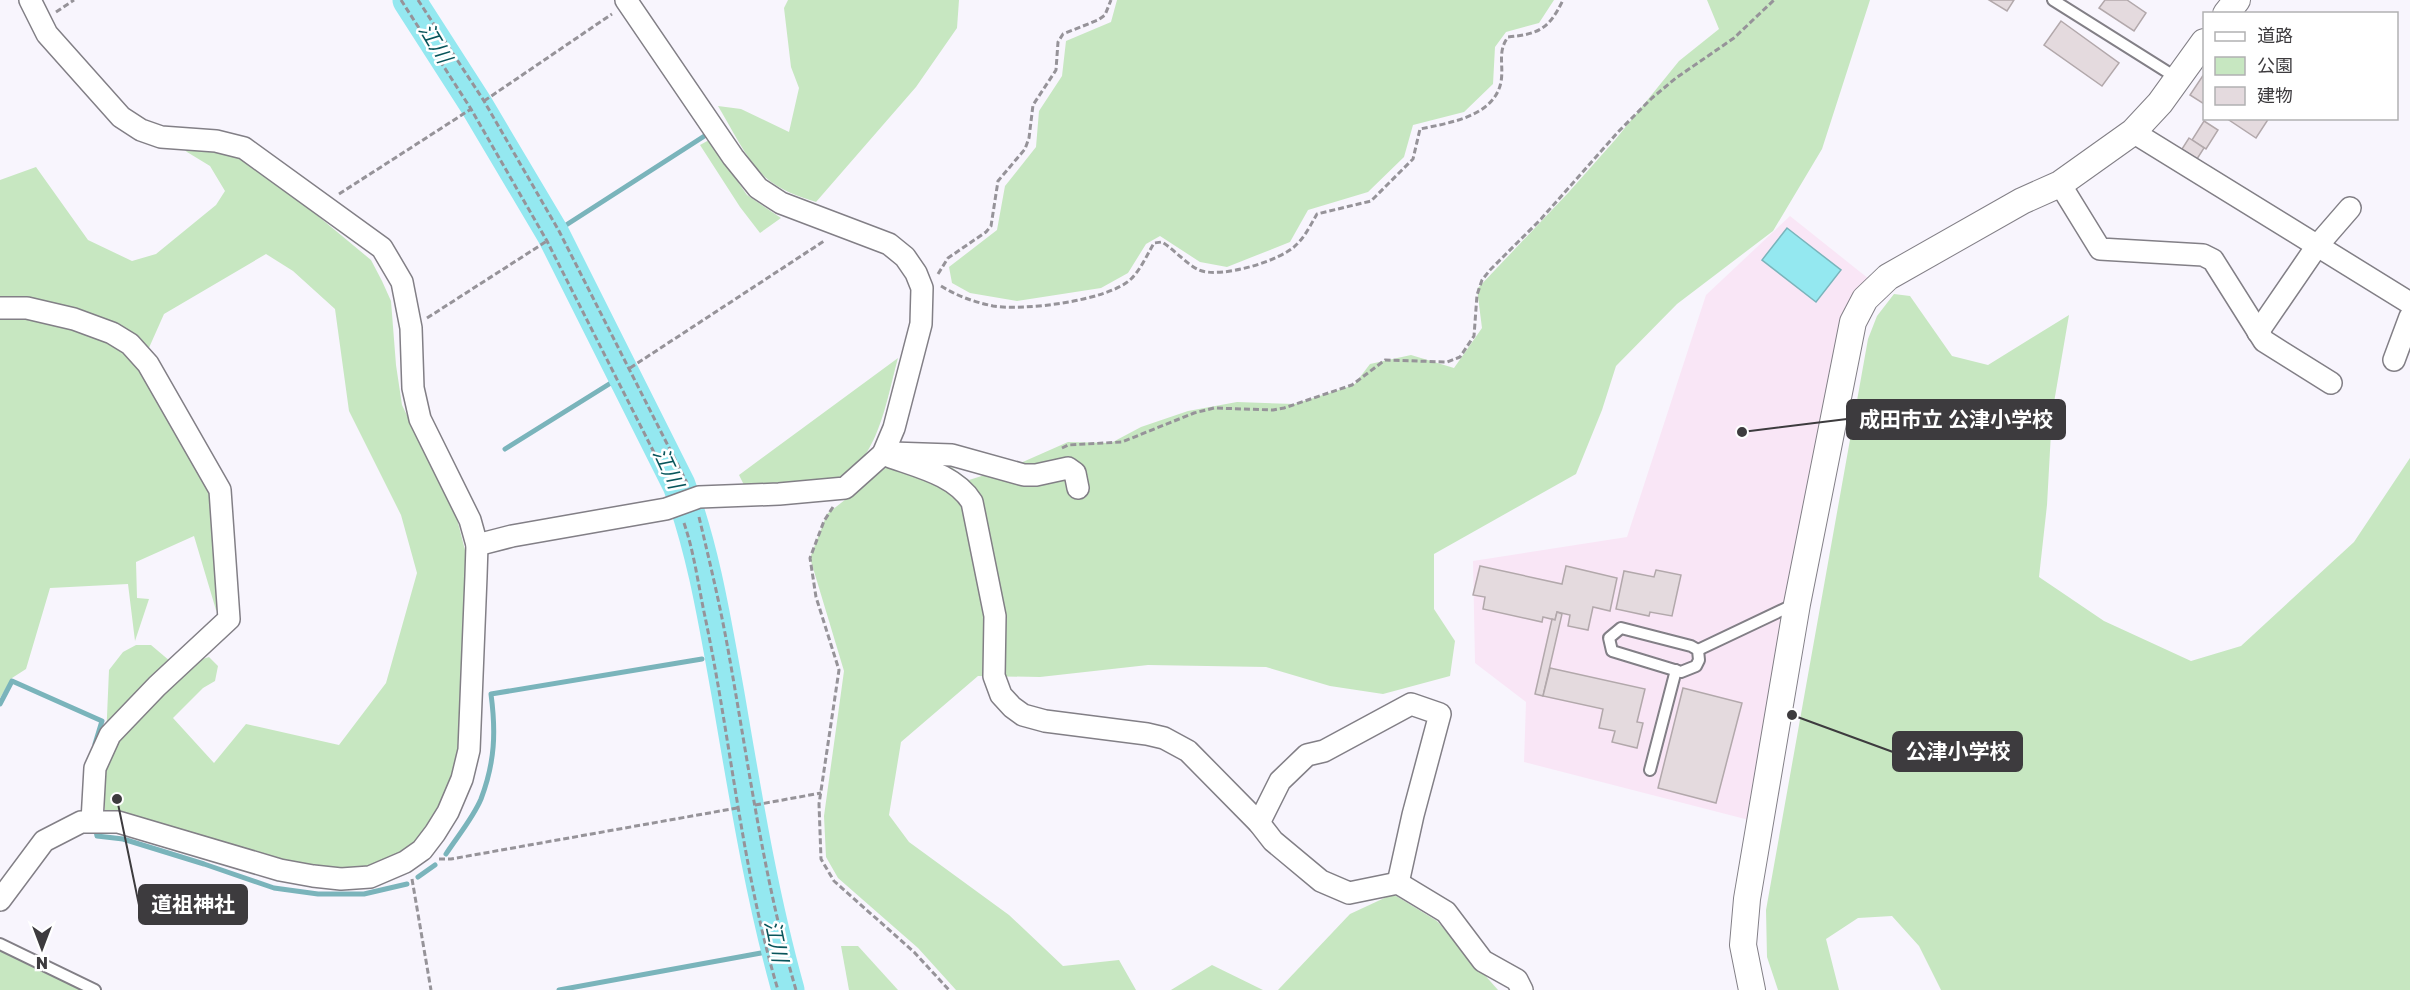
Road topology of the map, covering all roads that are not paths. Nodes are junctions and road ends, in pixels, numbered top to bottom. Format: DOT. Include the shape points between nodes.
graph roads {
  1 [pos="30,0"];
  2 [pos="2053,0"];
  3 [pos="2237,0"];
  4 [pos="627,2"];
  5 [pos="2228,12"];
  6 [pos="2203,45"];
  7 [pos="2178,79"];
  8 [pos="2133,132"];
  9 [pos="2060,184"];
  10 [pos="2350,208"];
  11 [pos="2317,246"];
  12 [pos="2410,303"];
  13 [pos="0,308"];
  14 [pos="2410,317"];
  15 [pos="2258,332"];
  16 [pos="2394,360"];
  17 [pos="2331,383"];
  18 [pos="883,454"];
  19 [pos="1078,488"];
  20 [pos="477,545"];
  21 [pos="1797,604"];
  22 [pos="1698,650"];
  23 [pos="1676,670"];
  24 [pos="1650,770"];
  25 [pos="92,822"];
  26 [pos="1259,823"];
  27 [pos="1398,883"];
  28 [pos="0,900"];
  29 [pos="0,944"];
  30 [pos="95,990"];
  31 [pos="1522,990"];
  32 [pos="1752,990"];
  1 -- 20 [label="street" via="47,34 121,117 161,137 216,141 244,148 382,248 402,282 411,328 412,388 420,419 471,520"];
  2 -- 7 [label="lane"];
  3 -- 5 [label="street"];
  4 -- 18 [label="street" via="758,188 781,203 889,244 916,273 922,288 921,324 894,428"];
  6 -- 7 [label="street"];
  7 -- 8 [label="street"];
  8 -- 9 [label="street"];
  8 -- 11 [label="street"];
  9 -- 15 [label="street" via="2100,249 2203,255 2213,260"];
  9 -- 21 [label="street" via="1907,265 1865,299 1853,322"];
  10 -- 11 [label="street"];
  11 -- 12 [label="street"];
  11 -- 15 [label="street"];
  13 -- 25 [label="street" via="27,308 74,319 130,344 148,364 220,490 230,619 110,735 95,768"];
  14 -- 16 [label="street"];
  15 -- 17 [label="street" via="2264,341"];
  18 -- 19 [label="street" via="952,455 1024,475 1068,468 1075,473"];
  18 -- 20 [label="street" via="845,488 686,502"];
  18 -- 26 [label="street" via="948,479 972,502 995,616 994,676 1012,707 1023,716 1045,722 1164,738 1188,751"];
  20 -- 25 [label="street" via="469,750 448,812 415,855 370,877 341,879 280,870 118,822"];
  21 -- 22 [label="lane"];
  21 -- 32 [label="street" via="1748,898 1743,945"];
  22 -- 23 [label="lane" via="1696,666"];
  22 -- 23 [label="lane" via="1621,628 1609,638 1612,651"];
  23 -- 24 [label="lane"];
  25 -- 28 [label="street" via="81,822 45,841"];
  26 -- 27 [label="street" via="1273,841 1321,881 1349,893"];
  26 -- 27 [label="street" via="1280,781 1307,755 1324,751 1411,704 1440,714"];
  27 -- 31 [label="street" via="1446,912 1483,961 1517,980"];
  29 -- 30 [label="lane"];
}
